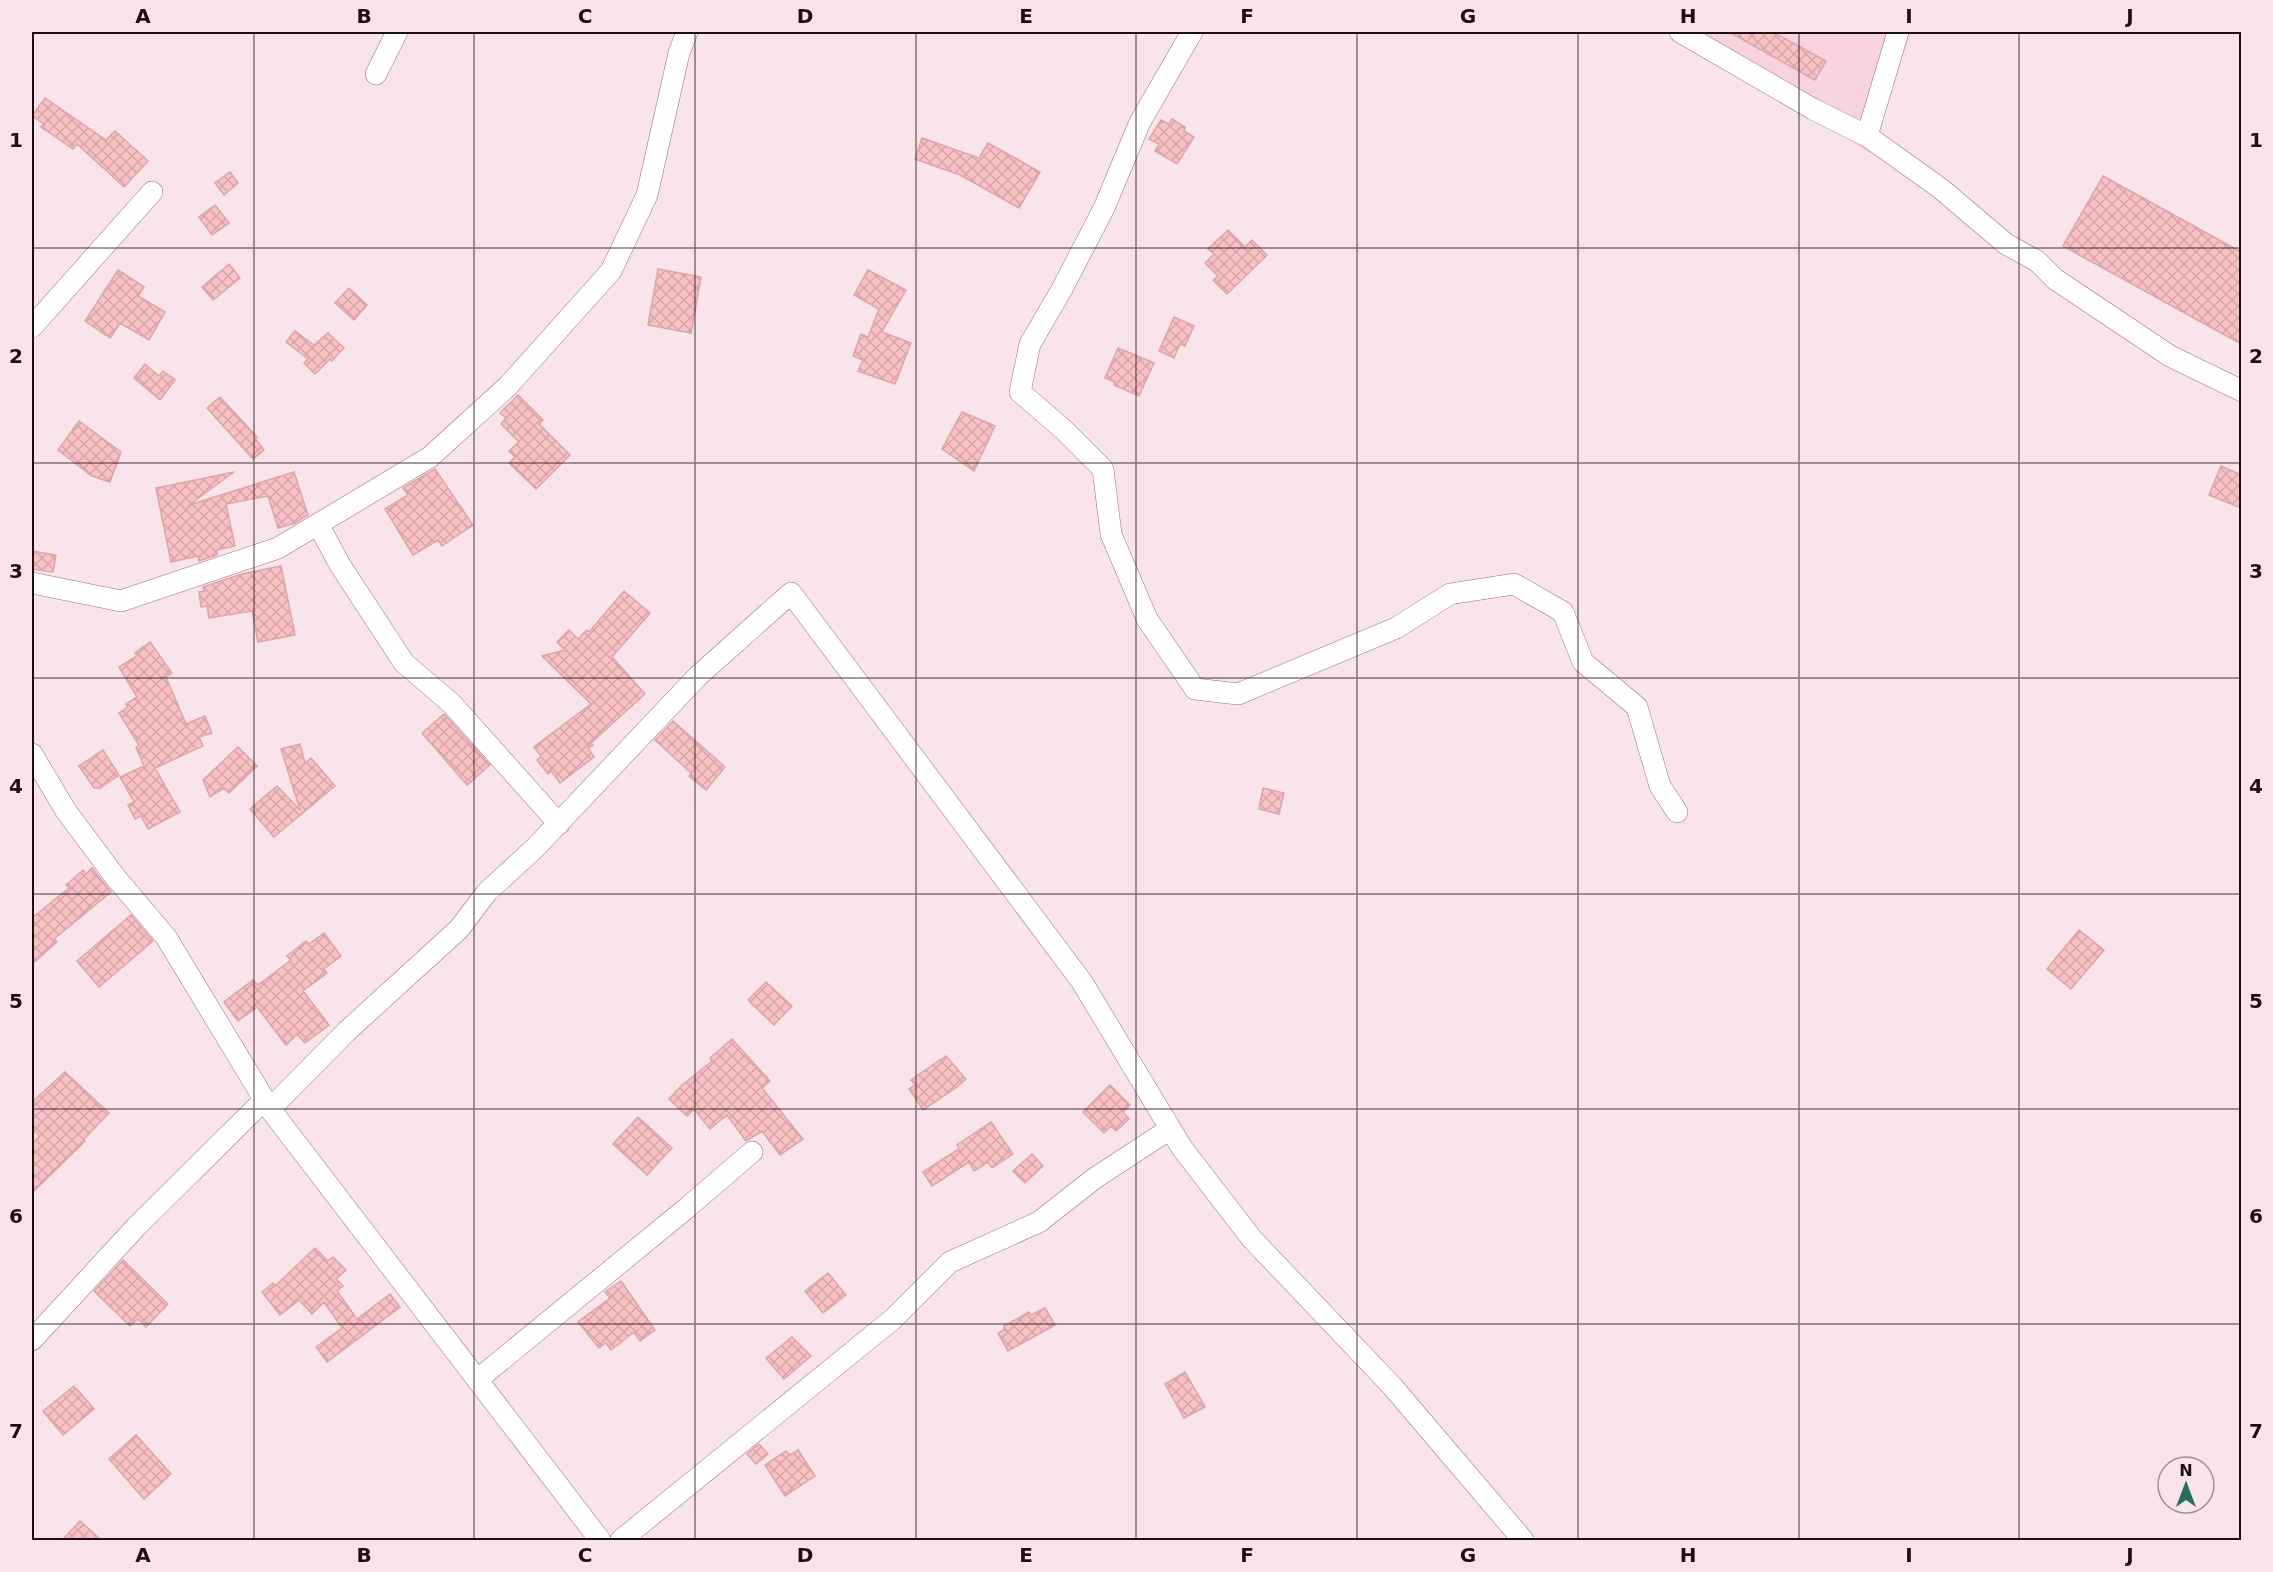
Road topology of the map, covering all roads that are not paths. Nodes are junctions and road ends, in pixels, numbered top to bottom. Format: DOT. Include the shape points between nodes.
graph roads {
  1 [pos="397,32"];
  2 [pos="687,32"];
  3 [pos="1192,32"];
  4 [pos="1680,32"];
  5 [pos="1898,32"];
  6 [pos="376,74"];
  7 [pos="1868,136"];
  8 [pos="152,192"];
  9 [pos="32,327"];
  10 [pos="2241,391"];
  11 [pos="318,525"];
  12 [pos="32,583"];
  13 [pos="32,754"];
  14 [pos="1677,812"];
  15 [pos="559,824"];
  16 [pos="267,1105"];
  17 [pos="1170,1129"];
  18 [pos="752,1152"];
  19 [pos="32,1340"];
  20 [pos="477,1380"];
  21 [pos="600,1540"];
  22 [pos="621,1540"];
  23 [pos="1523,1540"];
  1 -- 6 [label="street"];
  2 -- 11 [label="street" via="646,195 611,271 508,386 430,457"];
  3 -- 14 [label="street" via="1140,122 1104,208 1030,344 1020,392 1103,469 1111,534 1146,619 1195,689 1238,694 1396,628 1450,594 1514,584 1563,612 1583,662 1637,707 1660,786"];
  4 -- 7 [label="street"];
  5 -- 7 [label="street"];
  7 -- 10 [label="street" via="1940,188 2006,244 2037,261 2055,279 2170,356"];
  8 -- 9 [label="street"];
  11 -- 12 [label="street" via="278,548 121,601"];
  11 -- 15 [label="street" via="404,663 452,704"];
  13 -- 16 [label="street" via="66,811 166,937"];
  15 -- 16 [label="street" via="487,892 459,929"];
  15 -- 17 [label="street" via="698,676 791,593 1082,982"];
  16 -- 19 [label="street" via="136,1227"];
  16 -- 20 [label="street"];
  17 -- 22 [label="street" via="1095,1178 1039,1221 950,1262 893,1319"];
  17 -- 23 [label="street" via="1252,1239 1392,1386"];
  18 -- 20 [label="street"];
  20 -- 21 [label="street"];
}
